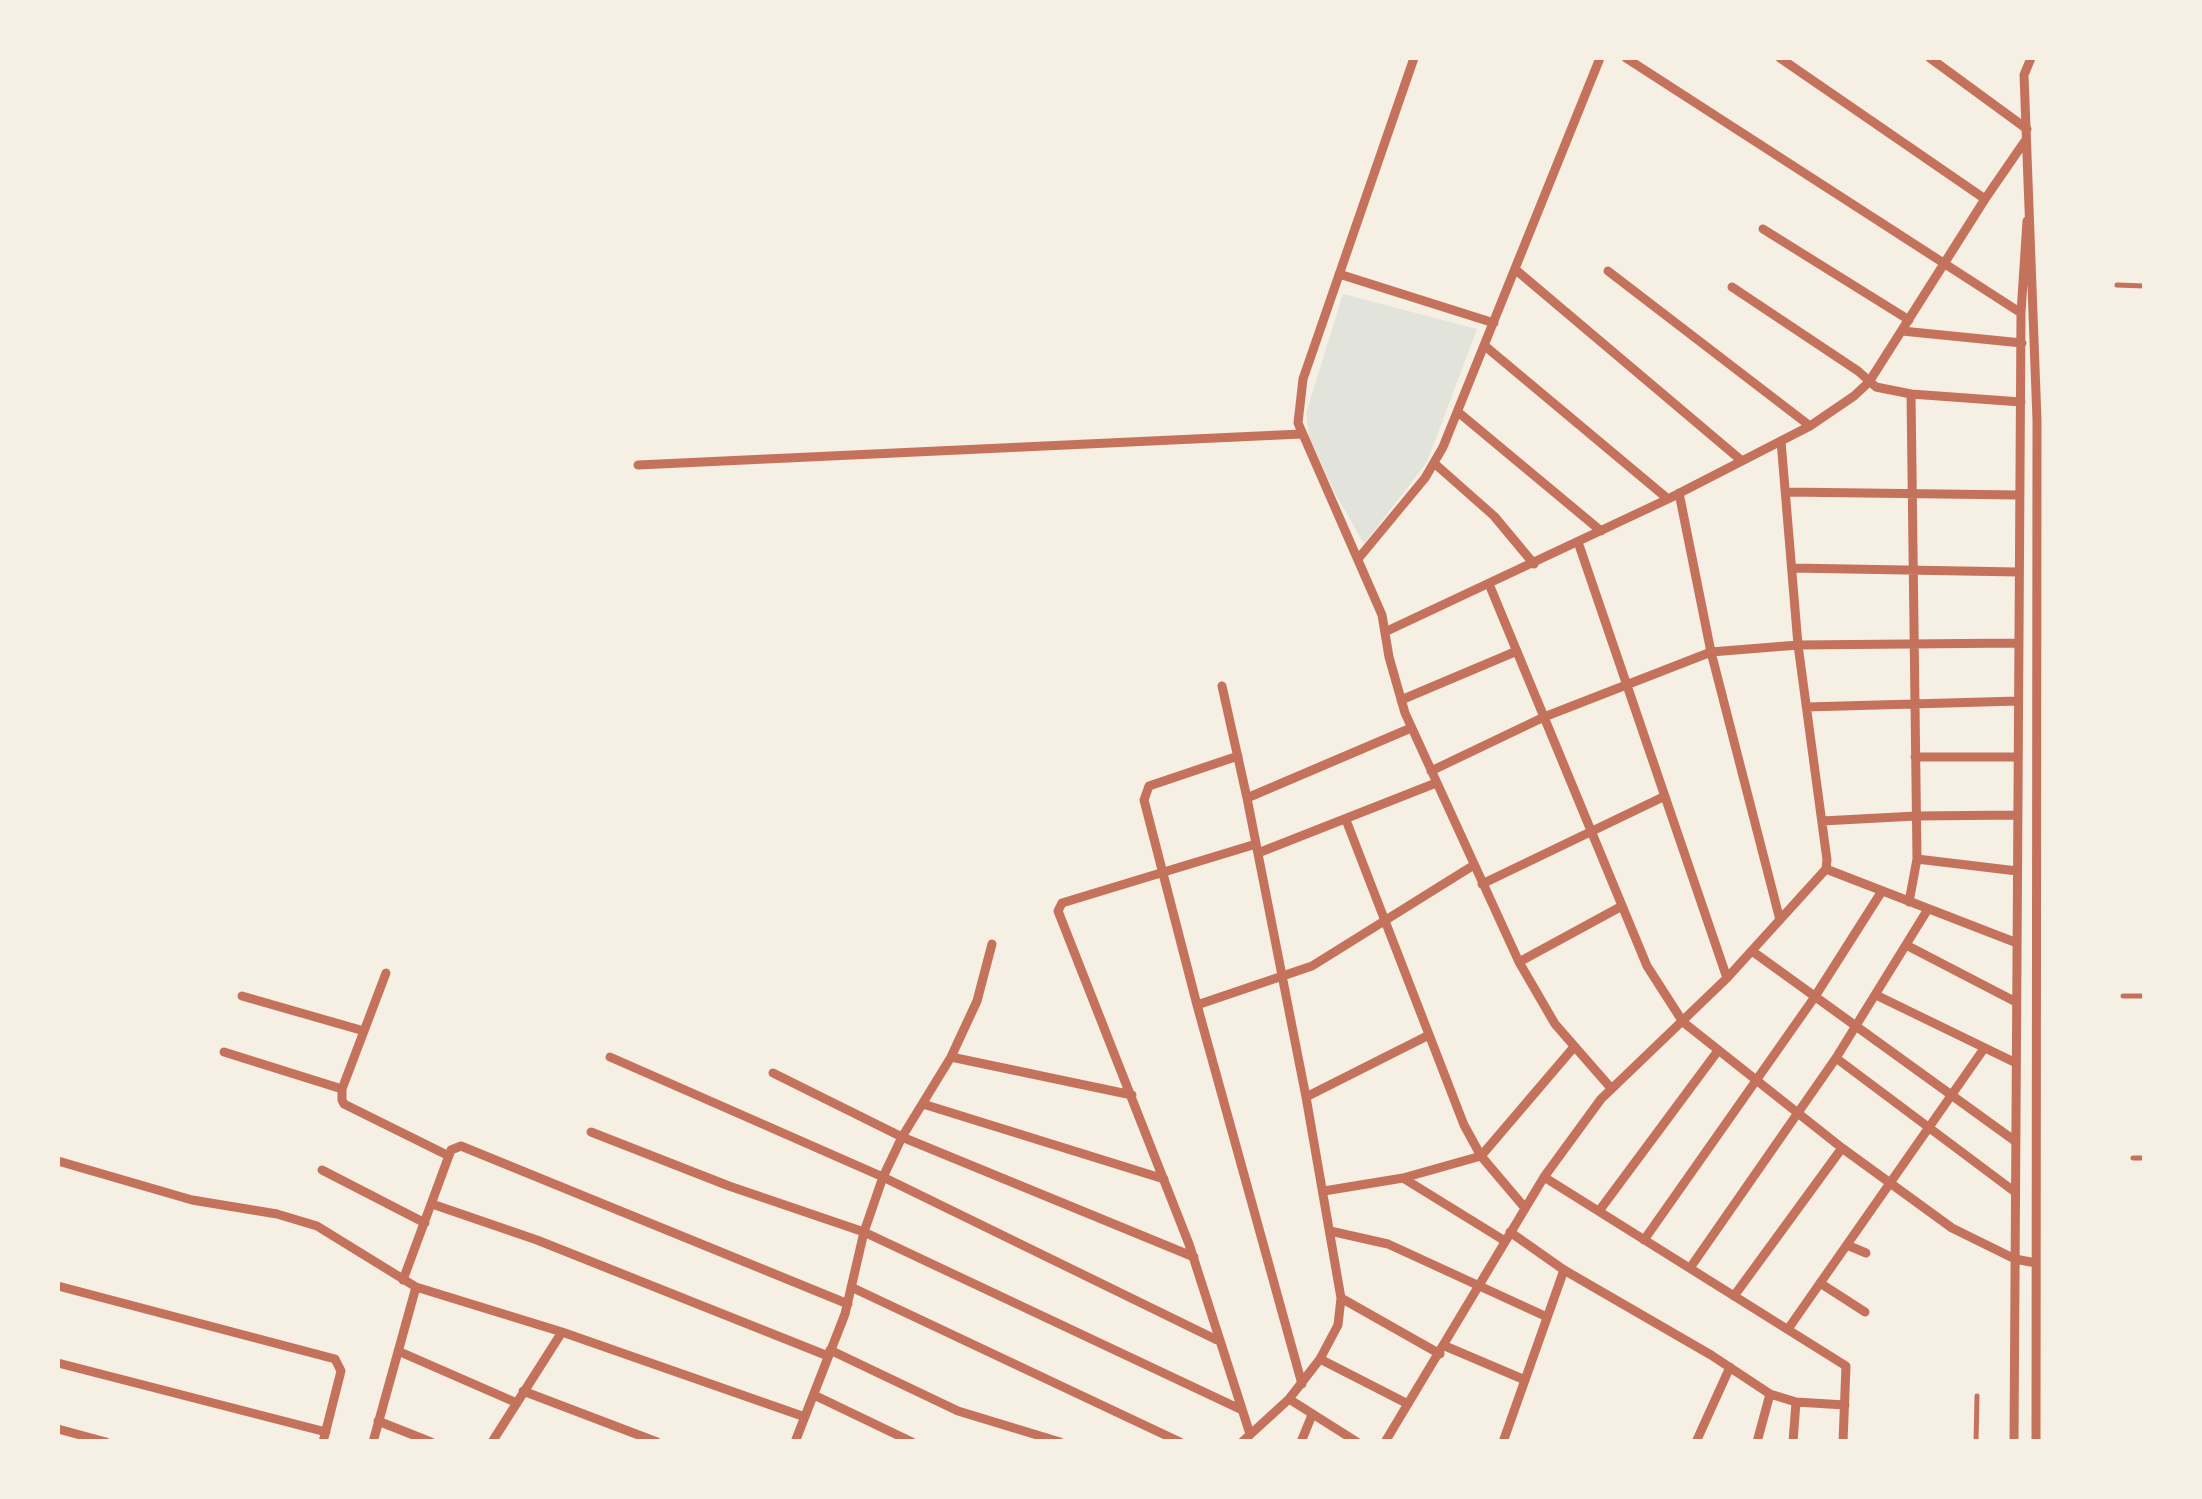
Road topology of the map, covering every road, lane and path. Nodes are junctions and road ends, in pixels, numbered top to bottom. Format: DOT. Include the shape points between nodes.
graph roads {
  1 [pos="1414,58"];
  2 [pos="1600,58"];
  3 [pos="1626,58"];
  4 [pos="1780,58"];
  5 [pos="1930,58"];
  6 [pos="2031,58"];
  7 [pos="2027,134"];
  8 [pos="1985,199"];
  9 [pos="2028,219"];
  10 [pos="1764,229"];
  11 [pos="1944,263"];
  12 [pos="1516,270"];
  13 [pos="1608,271"];
  14 [pos="1339,274"];
  15 [pos="2117,285"];
  16 [pos="2144,286"];
  17 [pos="1732,287"];
  18 [pos="2021,313"];
  19 [pos="1909,320"];
  20 [pos="1494,324"];
  21 [pos="1902,330"];
  22 [pos="2022,343"];
  23 [pos="1485,346"];
  24 [pos="1870,382"];
  25 [pos="1911,394"];
  26 [pos="2020,402"];
  27 [pos="1458,412"];
  28 [pos="1810,426"];
  29 [pos="1301,434"];
  30 [pos="1780,441"];
  31 [pos="1742,461"];
  32 [pos="1434,464"];
  33 [pos="638,465"];
  34 [pos="1786,492"];
  35 [pos="1679,494"];
  36 [pos="1910,494"];
  37 [pos="2020,494"];
  38 [pos="1668,499"];
  39 [pos="1601,531"];
  40 [pos="1578,542"];
  41 [pos="1358,559"];
  42 [pos="1534,564"];
  43 [pos="1792,568"];
  44 [pos="1912,570"];
  45 [pos="2019,572"];
  46 [pos="1490,584"];
  47 [pos="1387,631"];
  48 [pos="2018,643"];
  49 [pos="1798,644"];
  50 [pos="1914,645"];
  51 [pos="1517,651"];
  52 [pos="1711,652"];
  53 [pos="1625,684"];
  54 [pos="1222,686"];
  55 [pos="1401,700"];
  56 [pos="2018,701"];
  57 [pos="1914,704"];
  58 [pos="1807,707"];
  59 [pos="1544,717"];
  60 [pos="1411,728"];
  61 [pos="1238,756"];
  62 [pos="2018,757"];
  63 [pos="1915,758"];
  64 [pos="1431,771"];
  65 [pos="1436,783"];
  66 [pos="1663,796"];
  67 [pos="1247,798"];
  68 [pos="2018,815"];
  69 [pos="1916,816"];
  70 [pos="1346,820"];
  71 [pos="1822,822"];
  72 [pos="1592,830"];
  73 [pos="1257,848"];
  74 [pos="1918,859"];
  75 [pos="1474,865"];
  76 [pos="1826,869"];
  77 [pos="1163,871"];
  78 [pos="2017,871"];
  79 [pos="1482,884"];
  80 [pos="1882,892"];
  81 [pos="1909,902"];
  82 [pos="1622,906"];
  83 [pos="1928,909"];
  84 [pos="1780,920"];
  85 [pos="1384,923"];
  86 [pos="2017,943"];
  87 [pos="992,944"];
  88 [pos="1908,946"];
  89 [pos="1752,951"];
  90 [pos="1519,962"];
  91 [pos="386,973"];
  92 [pos="1283,978"];
  93 [pos="1727,978"];
  94 [pos="242,996"];
  95 [pos="1878,996"];
  96 [pos="2123,996"];
  97 [pos="2144,996"];
  98 [pos="1814,998"];
  99 [pos="2016,1002"];
  100 [pos="1197,1005"];
  101 [pos="1683,1022"];
  102 [pos="1856,1028"];
  103 [pos="364,1032"];
  104 [pos="1428,1034"];
  105 [pos="1574,1047"];
  106 [pos="1983,1050"];
  107 [pos="224,1052"];
  108 [pos="1717,1052"];
  109 [pos="610,1057"];
  110 [pos="951,1057"];
  111 [pos="1836,1058"];
  112 [pos="2016,1063"];
  113 [pos="773,1073"];
  114 [pos="1756,1082"];
  115 [pos="1610,1087"];
  116 [pos="342,1089"];
  117 [pos="1132,1095"];
  118 [pos="1952,1095"];
  119 [pos="1306,1096"];
  120 [pos="922,1104"];
  121 [pos="1798,1113"];
  122 [pos="1928,1130"];
  123 [pos="591,1132"];
  124 [pos="902,1137"];
  125 [pos="2016,1141"];
  126 [pos="1842,1148"];
  127 [pos="449,1156"];
  128 [pos="1481,1156"];
  129 [pos="2133,1158"];
  130 [pos="2144,1158"];
  131 [pos="58,1161"];
  132 [pos="322,1170"];
  133 [pos="883,1177"];
  134 [pos="1544,1177"];
  135 [pos="1404,1178"];
  136 [pos="1164,1179"];
  137 [pos="1890,1184"];
  138 [pos="1324,1192"];
  139 [pos="2016,1192"];
  140 [pos="432,1204"];
  141 [pos="1526,1208"];
  142 [pos="1599,1211"];
  143 [pos="425,1222"];
  144 [pos="1330,1230"];
  145 [pos="864,1232"];
  146 [pos="1508,1237"];
  147 [pos="1644,1240"];
  148 [pos="1847,1245"];
  149 [pos="1866,1253"];
  150 [pos="1194,1257"];
  151 [pos="2015,1260"];
  152 [pos="2036,1263"];
  153 [pos="1690,1268"];
  154 [pos="1564,1270"];
  155 [pos="403,1280"];
  156 [pos="1820,1283"];
  157 [pos="58,1286"];
  158 [pos="416,1287"];
  159 [pos="851,1287"];
  160 [pos="1477,1287"];
  161 [pos="1734,1296"];
  162 [pos="1341,1298"];
  163 [pos="848,1304"];
  164 [pos="1864,1312"];
  165 [pos="1547,1317"];
  166 [pos="1788,1329"];
  167 [pos="562,1332"];
  168 [pos="1217,1340"];
  169 [pos="1442,1350"];
  170 [pos="398,1352"];
  171 [pos="829,1353"];
  172 [pos="1320,1359"];
  173 [pos="58,1363"];
  174 [pos="1730,1368"];
  175 [pos="1525,1380"];
  176 [pos="1302,1384"];
  177 [pos="523,1391"];
  178 [pos="1770,1394"];
  179 [pos="814,1395"];
  180 [pos="1977,1396"];
  181 [pos="1289,1400"];
  182 [pos="1796,1402"];
  183 [pos="517,1403"];
  184 [pos="1408,1404"];
  185 [pos="1845,1406"];
  186 [pos="1240,1410"];
  187 [pos="1312,1415"];
  188 [pos="805,1416"];
  189 [pos="378,1421"];
  190 [pos="58,1429"];
  191 [pos="324,1437"];
  192 [pos="1246,1438"];
  193 [pos="494,1441"];
  194 [pos="106,1442"];
  195 [pos="373,1442"];
  196 [pos="431,1442"];
  197 [pos="657,1442"];
  198 [pos="795,1442"];
  199 [pos="912,1442"];
  200 [pos="1060,1442"];
  201 [pos="1180,1442"];
  202 [pos="1301,1442"];
  203 [pos="1357,1442"];
  204 [pos="1385,1442"];
  205 [pos="1503,1442"];
  206 [pos="1696,1442"];
  207 [pos="1757,1442"];
  208 [pos="1794,1442"];
  209 [pos="1843,1442"];
  210 [pos="1976,1442"];
  211 [pos="2014,1442"];
  212 [pos="2036,1442"];
  1 -- 14 [label="street"];
  2 -- 12 [label="street"];
  3 -- 11 [label="street"];
  4 -- 8 [label="street"];
  5 -- 7 [label="street"];
  6 -- 7 [label="street" via="2024,74"];
  7 -- 8 [label="street"];
  7 -- 9 [label="street"];
  8 -- 11 [label="street"];
  9 -- 18 [label="street"];
  9 -- 152 [label="street" via="2037,420"];
  10 -- 19 [label="street"];
  11 -- 18 [label="street"];
  11 -- 19 [label="street"];
  12 -- 20 [label="street"];
  12 -- 31 [label="street"];
  13 -- 28 [label="street"];
  14 -- 20 [label="street"];
  14 -- 29 [label="street" via="1303,379"];
  15 -- 16 [label="lane"];
  17 -- 24 [label="street"];
  18 -- 22 [label="street"];
  19 -- 21 [label="street"];
  20 -- 23 [label="street"];
  21 -- 22 [label="street"];
  21 -- 24 [label="street"];
  22 -- 26 [label="street"];
  23 -- 27 [label="street"];
  23 -- 38 [label="street"];
  24 -- 25 [label="street"];
  24 -- 28 [label="street"];
  25 -- 26 [label="street"];
  25 -- 36 [label="street"];
  26 -- 37 [label="street"];
  27 -- 32 [label="street"];
  27 -- 39 [label="street"];
  28 -- 30 [label="street"];
  29 -- 33 [label="street"];
  29 -- 41 [label="street"];
  30 -- 31 [label="street"];
  30 -- 34 [label="street"];
  31 -- 35 [label="street"];
  32 -- 41 [label="street"];
  32 -- 42 [label="street" via="1494,516"];
  34 -- 36 [label="street"];
  34 -- 43 [label="street"];
  35 -- 38 [label="street"];
  35 -- 52 [label="street"];
  36 -- 37 [label="street"];
  36 -- 44 [label="street"];
  37 -- 45 [label="street"];
  38 -- 39 [label="street"];
  39 -- 40 [label="street"];
  40 -- 42 [label="street"];
  40 -- 53 [label="street"];
  41 -- 47 [label="street"];
  42 -- 46 [label="street"];
  43 -- 44 [label="street"];
  43 -- 49 [label="street"];
  44 -- 45 [label="street"];
  44 -- 50 [label="street"];
  45 -- 48 [label="street"];
  46 -- 47 [label="street"];
  46 -- 51 [label="street"];
  47 -- 55 [label="street"];
  48 -- 50 [label="street"];
  48 -- 56 [label="street"];
  49 -- 50 [label="street"];
  49 -- 52 [label="street"];
  49 -- 58 [label="street"];
  50 -- 57 [label="street"];
  51 -- 55 [label="street"];
  51 -- 59 [label="street"];
  52 -- 53 [label="street"];
  52 -- 84 [label="street"];
  53 -- 59 [label="street"];
  53 -- 66 [label="street"];
  54 -- 61 [label="street"];
  55 -- 60 [label="street"];
  56 -- 57 [label="street"];
  56 -- 62 [label="street"];
  57 -- 58 [label="street"];
  57 -- 63 [label="street"];
  58 -- 71 [label="street"];
  59 -- 64 [label="street"];
  59 -- 72 [label="street"];
  60 -- 64 [label="street"];
  60 -- 67 [label="street"];
  61 -- 67 [label="street"];
  61 -- 77 [label="street" via="1146,790"];
  62 -- 63 [label="street"];
  62 -- 68 [label="street"];
  63 -- 69 [label="street"];
  64 -- 65 [label="street"];
  65 -- 70 [label="street"];
  65 -- 75 [label="street"];
  66 -- 72 [label="street"];
  66 -- 93 [label="street"];
  67 -- 73 [label="street"];
  68 -- 69 [label="street"];
  68 -- 78 [label="street"];
  69 -- 71 [label="street"];
  69 -- 74 [label="street"];
  70 -- 73 [label="street"];
  70 -- 85 [label="street"];
  71 -- 76 [label="street"];
  72 -- 79 [label="street"];
  72 -- 82 [label="street"];
  73 -- 77 [label="street"];
  73 -- 92 [label="street"];
  74 -- 78 [label="street"];
  74 -- 81 [label="street"];
  75 -- 79 [label="street"];
  75 -- 85 [label="street"];
  76 -- 80 [label="street"];
  76 -- 84 [label="street"];
  77 -- 100 [label="street"];
  77 -- 117 [label="street" via="1062,903 1058,914"];
  78 -- 86 [label="street"];
  79 -- 90 [label="street"];
  80 -- 81 [label="street"];
  80 -- 98 [label="street"];
  81 -- 83 [label="street"];
  82 -- 90 [label="street"];
  82 -- 101 [label="street" via="1647,966"];
  83 -- 86 [label="street"];
  83 -- 88 [label="street"];
  84 -- 89 [label="street"];
  85 -- 92 [label="street"];
  85 -- 104 [label="street"];
  86 -- 99 [label="street"];
  87 -- 110 [label="street" via="977,1001"];
  88 -- 95 [label="street"];
  88 -- 99 [label="street"];
  89 -- 93 [label="street"];
  89 -- 98 [label="street"];
  90 -- 105 [label="street"];
  91 -- 103 [label="street"];
  92 -- 100 [label="street"];
  92 -- 119 [label="street"];
  93 -- 101 [label="street"];
  94 -- 103 [label="street"];
  95 -- 102 [label="street"];
  95 -- 106 [label="street"];
  96 -- 97 [label="lane"];
  98 -- 102 [label="street"];
  98 -- 114 [label="street"];
  99 -- 112 [label="street"];
  100 -- 176 [label="street"];
  101 -- 108 [label="street"];
  101 -- 115 [label="street"];
  102 -- 111 [label="street"];
  102 -- 118 [label="street"];
  103 -- 116 [label="street"];
  104 -- 119 [label="street"];
  104 -- 128 [label="street"];
  105 -- 115 [label="street"];
  105 -- 128 [label="street"];
  106 -- 112 [label="street"];
  106 -- 118 [label="street"];
  107 -- 116 [label="street"];
  108 -- 114 [label="street"];
  108 -- 142 [label="street"];
  109 -- 133 [label="street"];
  110 -- 117 [label="street"];
  110 -- 120 [label="street"];
  111 -- 121 [label="street"];
  111 -- 122 [label="street"];
  112 -- 125 [label="street"];
  113 -- 124 [label="street"];
  114 -- 121 [label="street"];
  114 -- 147 [label="street"];
  115 -- 134 [label="street"];
  116 -- 127 [label="street" via="344,1104"];
  117 -- 136 [label="street"];
  118 -- 122 [label="street"];
  118 -- 125 [label="street"];
  119 -- 138 [label="street"];
  120 -- 124 [label="street"];
  120 -- 136 [label="street"];
  121 -- 126 [label="street"];
  121 -- 153 [label="street"];
  122 -- 137 [label="street"];
  122 -- 139 [label="street"];
  123 -- 145 [label="street"];
  124 -- 133 [label="street"];
  124 -- 150 [label="street"];
  125 -- 139 [label="street"];
  126 -- 137 [label="street"];
  126 -- 161 [label="street"];
  127 -- 140 [label="street"];
  127 -- 163 [label="street" via="461,1146"];
  128 -- 135 [label="street"];
  128 -- 141 [label="street"];
  129 -- 130 [label="lane"];
  131 -- 155 [label="street" via="192,1200 317,1226"];
  132 -- 143 [label="street"];
  133 -- 145 [label="street"];
  133 -- 168 [label="street"];
  134 -- 141 [label="street"];
  134 -- 142 [label="street"];
  135 -- 138 [label="street"];
  135 -- 146 [label="street"];
  136 -- 150 [label="street"];
  137 -- 148 [label="street"];
  137 -- 151 [label="street" via="1952,1228"];
  138 -- 144 [label="street"];
  139 -- 151 [label="street"];
  140 -- 143 [label="street"];
  140 -- 171 [label="street"];
  141 -- 146 [label="street"];
  142 -- 147 [label="street"];
  143 -- 155 [label="street"];
  144 -- 160 [label="street" via="1373,1238"];
  144 -- 162 [label="street"];
  145 -- 159 [label="street"];
  145 -- 186 [label="street"];
  146 -- 154 [label="street"];
  146 -- 160 [label="street"];
  147 -- 153 [label="street"];
  148 -- 149 [label="street"];
  148 -- 156 [label="street"];
  150 -- 168 [label="street"];
  151 -- 152 [label="street"];
  151 -- 211 [label="street"];
  152 -- 212 [label="street"];
  153 -- 161 [label="street"];
  154 -- 165 [label="street"];
  154 -- 174 [label="street"];
  155 -- 158 [label="street"];
  156 -- 164 [label="street"];
  156 -- 166 [label="street"];
  157 -- 191 [label="street" via="334,1359 341,1371"];
  158 -- 167 [label="street"];
  158 -- 170 [label="street"];
  159 -- 163 [label="street"];
  159 -- 201 [label="street"];
  160 -- 165 [label="street"];
  160 -- 169 [label="street"];
  161 -- 166 [label="street"];
  162 -- 169 [label="street"];
  162 -- 172 [label="street" via="1338,1325"];
  163 -- 171 [label="street"];
  165 -- 175 [label="street"];
  166 -- 185 [label="street" via="1843,1364"];
  167 -- 177 [label="street"];
  167 -- 188 [label="street"];
  168 -- 186 [label="street"];
  169 -- 175 [label="street"];
  169 -- 184 [label="street"];
  170 -- 183 [label="street"];
  170 -- 189 [label="street"];
  171 -- 179 [label="street"];
  171 -- 200 [label="street" via="958,1411"];
  172 -- 176 [label="street"];
  172 -- 184 [label="street"];
  173 -- 191 [label="street"];
  174 -- 178 [label="street"];
  174 -- 206 [label="street"];
  175 -- 205 [label="street"];
  176 -- 181 [label="street"];
  177 -- 183 [label="street"];
  177 -- 197 [label="street"];
  178 -- 182 [label="street"];
  178 -- 207 [label="street"];
  179 -- 188 [label="street"];
  179 -- 199 [label="street"];
  180 -- 210 [label="lane"];
  181 -- 187 [label="street"];
  181 -- 192 [label="street"];
  182 -- 185 [label="street"];
  182 -- 208 [label="street"];
  183 -- 193 [label="street"];
  184 -- 204 [label="street"];
  185 -- 209 [label="street"];
  186 -- 192 [label="street"];
  187 -- 202 [label="street"];
  187 -- 203 [label="street"];
  188 -- 198 [label="street"];
  189 -- 195 [label="street"];
  189 -- 196 [label="street"];
  190 -- 194 [label="street"];
}
